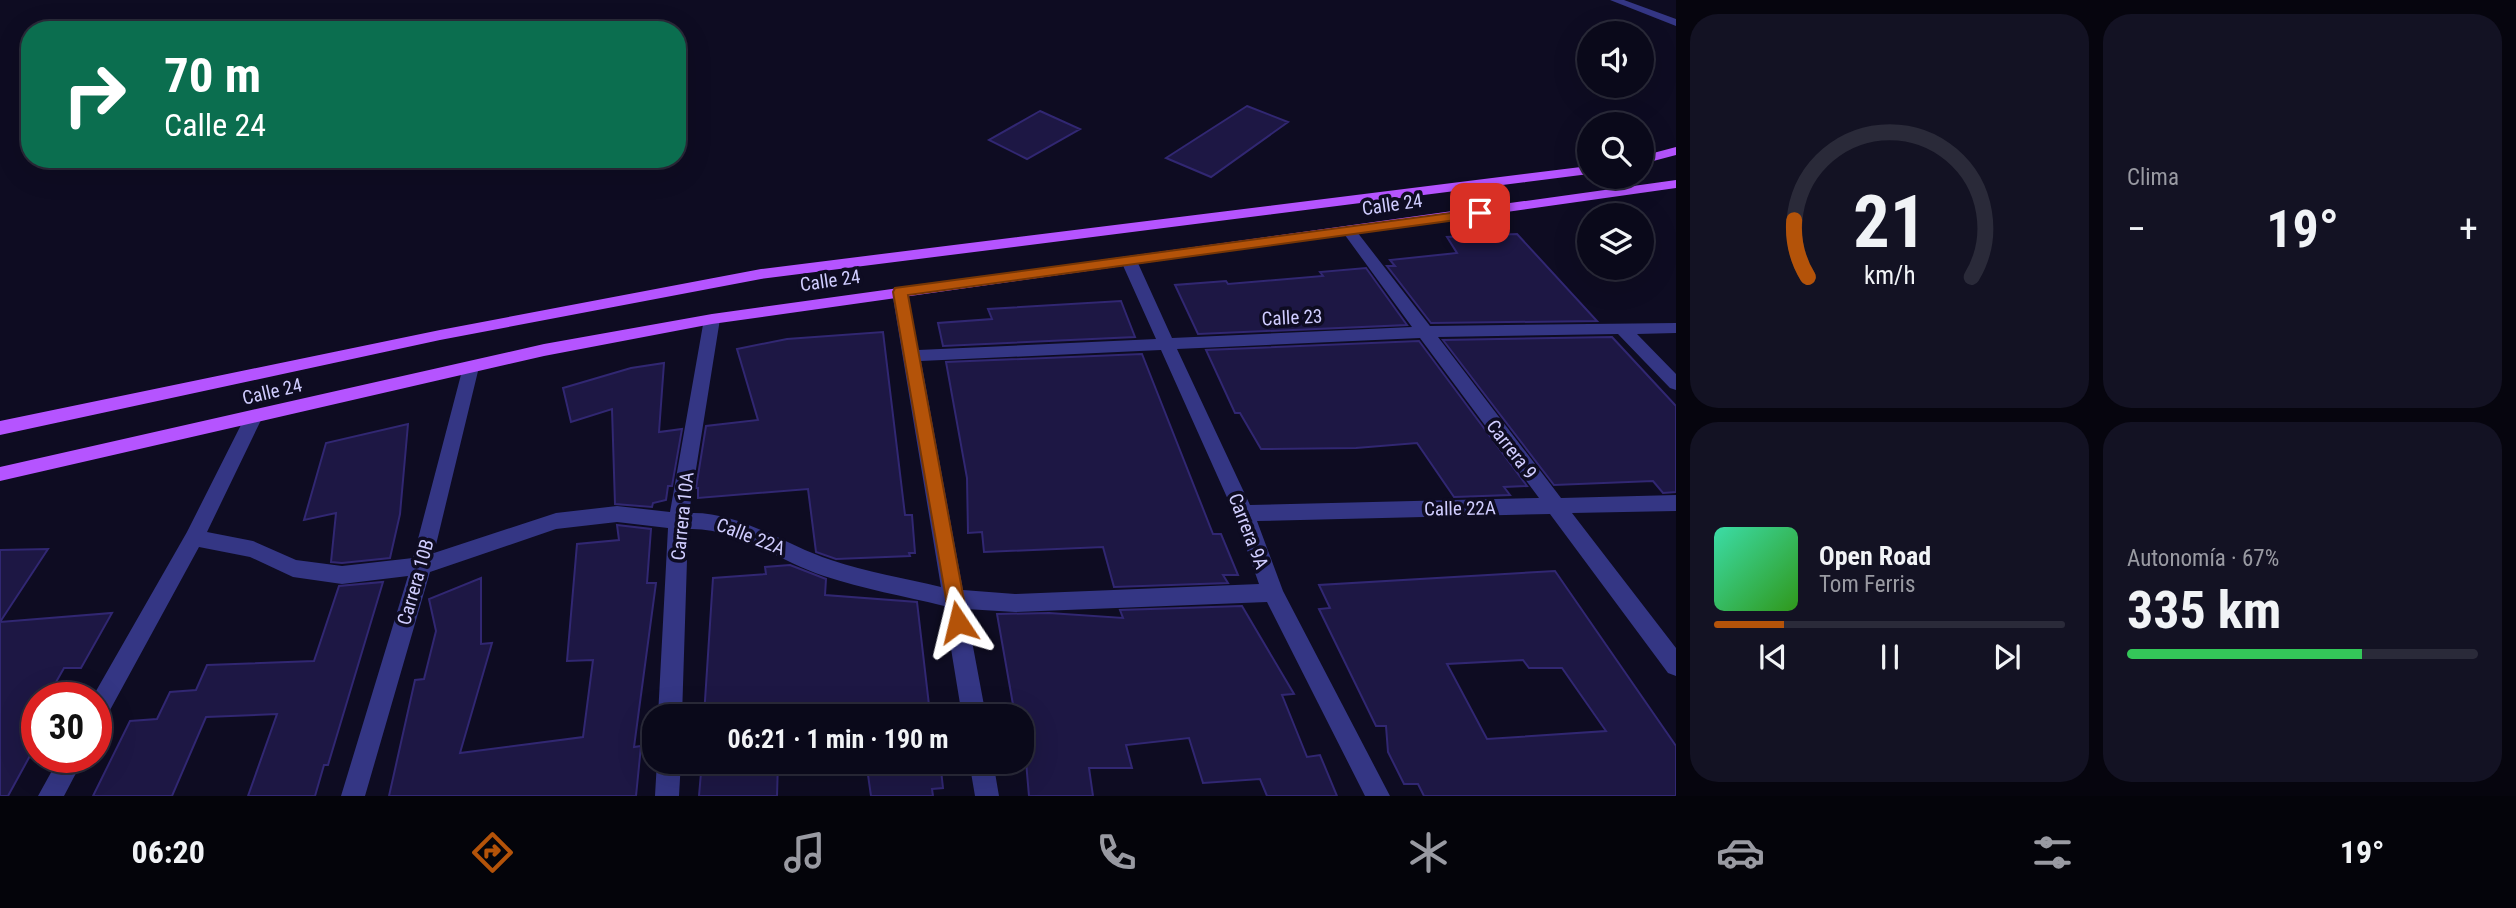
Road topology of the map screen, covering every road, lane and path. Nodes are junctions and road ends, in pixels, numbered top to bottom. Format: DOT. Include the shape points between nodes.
graph roads {
  1 [pos="1615,0"];
  2 [pos="1676,23"];
  3 [pos="1676,151"];
  4 [pos="1654,157"];
  5 [pos="1577,172"];
  6 [pos="1676,184"];
  7 [pos="1349,232"];
  8 [pos="1129,261"];
  9 [pos="900,292"];
  10 [pos="712,319"];
  11 [pos="1676,328"];
  12 [pos="1622,329"];
  13 [pos="1422,332"];
  14 [pos="1169,343"];
  15 [pos="910,356"];
  16 [pos="471,367"];
  17 [pos="1676,384"];
  18 [pos="253,418"];
  19 [pos="0,428"];
  20 [pos="0,474"];
  21 [pos="1676,503"];
  22 [pos="1556,505"];
  23 [pos="1244,513"];
  24 [pos="678,521"];
  25 [pos="194,538"];
  26 [pos="421,566"];
  27 [pos="1273,593"];
  28 [pos="954,599"];
  29 [pos="1676,666"];
  30 [pos="112,684"];
  31 [pos="670,704"];
  32 [pos="972,704"];
  33 [pos="63,773"];
  34 [pos="668,774"];
  35 [pos="984,774"];
  36 [pos="50,796"];
  37 [pos="352,796"];
  38 [pos="667,796"];
  39 [pos="987,796"];
  40 [pos="1378,796"];
  1 -- 2 [label="street"];
  3 -- 4 [label="main road"];
  5 -- 19 [label="main road, Calle 24" via="761,274 440,335"];
  6 -- 7 [label="main road, Calle 24"];
  7 -- 8 [label="main road, Calle 24"];
  7 -- 13 [label="street, Carrera 9"];
  8 -- 9 [label="main road, Calle 24"];
  8 -- 14 [label="street, Carrera 9A"];
  9 -- 10 [label="main road, Calle 24"];
  9 -- 15 [label="street"];
  10 -- 16 [label="main road, Calle 24"];
  10 -- 24 [label="street, Carrera 10A"];
  11 -- 12 [label="street, Calle 23"];
  12 -- 13 [label="street, Calle 23"];
  12 -- 17 [label="street"];
  13 -- 14 [label="street, Calle 23"];
  13 -- 22 [label="street, Carrera 9"];
  14 -- 15 [label="street, Calle 23"];
  14 -- 23 [label="street, Carrera 9A"];
  15 -- 28 [label="street"];
  16 -- 18 [label="main road, Calle 24"];
  16 -- 26 [label="street, Carrera 10B"];
  18 -- 20 [label="main road, Calle 24"];
  18 -- 25 [label="street"];
  21 -- 22 [label="street, Calle 22A"];
  22 -- 23 [label="street, Calle 22A"];
  22 -- 29 [label="street, Carrera 9"];
  23 -- 27 [label="street, Carrera 9A"];
  24 -- 26 [label="street, Calle 22A" via="617,514 556,521"];
  24 -- 28 [label="street, Calle 22A" via="710,520 826,568"];
  24 -- 31 [label="street, Carrera 10A"];
  25 -- 26 [label="street, Calle 22A" via="253,549 293,568 342,575"];
  25 -- 30 [label="street"];
  26 -- 37 [label="street, Carrera 10B"];
  27 -- 28 [label="street, Calle 22A" via="1015,603"];
  27 -- 40 [label="street, Carrera 9A"];
  28 -- 32 [label="street"];
  33 -- 36 [label="street"];
  34 -- 38 [label="street"];
  35 -- 39 [label="street"];
}
